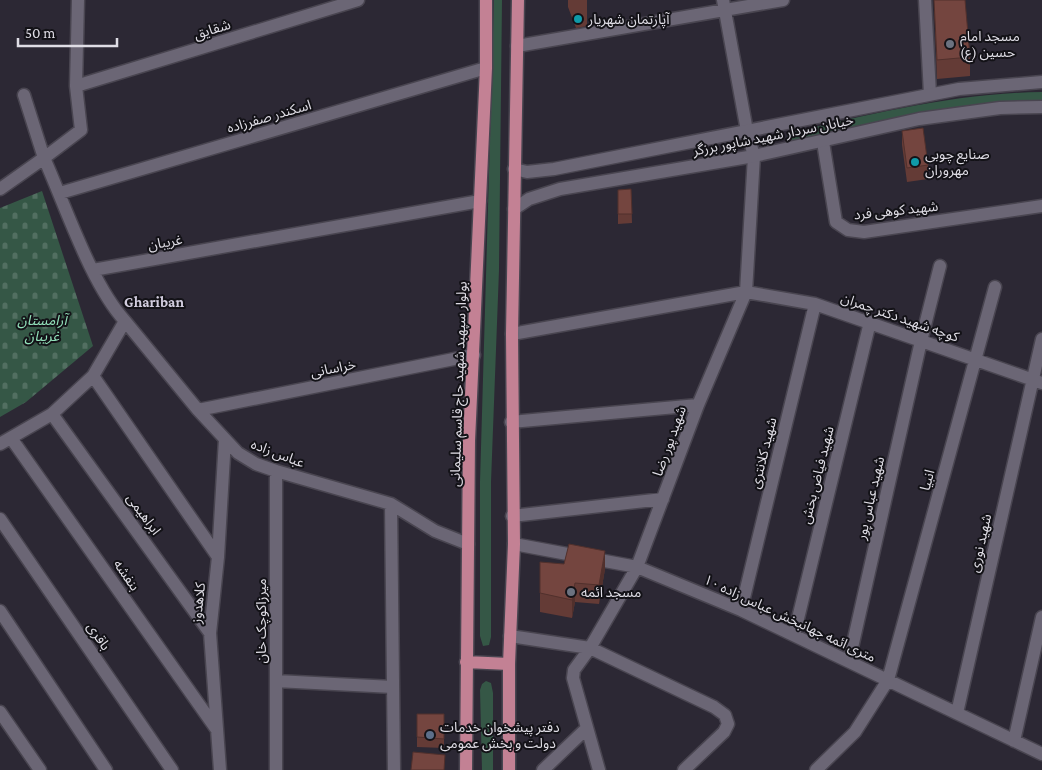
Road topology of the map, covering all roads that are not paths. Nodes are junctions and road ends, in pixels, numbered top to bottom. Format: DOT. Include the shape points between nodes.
graph roads {
  1 [pos="78,0"];
  2 [pos="486,0"];
  3 [pos="518,0"];
  4 [pos="783,0"];
  5 [pos="925,0"];
  6 [pos="349,1"];
  7 [pos="723,6"];
  8 [pos="517,46"];
  9 [pos="486,68"];
  10 [pos="1042,82"];
  11 [pos="76,86"];
  12 [pos="930,94"];
  13 [pos="24,95"];
  14 [pos="1042,107"];
  15 [pos="747,131"];
  16 [pos="823,142"];
  17 [pos="754,156"];
  18 [pos="44,158"];
  19 [pos="514,169"];
  20 [pos="554,170"];
  21 [pos="0,189"];
  22 [pos="560,189"];
  23 [pos="60,193"];
  24 [pos="480,202"];
  25 [pos="1042,206"];
  26 [pos="514,209"];
  27 [pos="940,266"];
  28 [pos="93,270"];
  29 [pos="995,288"];
  30 [pos="746,292"];
  31 [pos="815,304"];
  32 [pos="126,322"];
  33 [pos="870,322"];
  34 [pos="512,334"];
  35 [pos="1042,339"];
  36 [pos="921,341"];
  37 [pos="474,355"];
  38 [pos="976,358"];
  39 [pos="93,376"];
  40 [pos="1038,381"];
  41 [pos="698,405"];
  42 [pos="198,410"];
  43 [pos="52,414"];
  44 [pos="512,422"];
  45 [pos="225,438"];
  46 [pos="6,441"];
  47 [pos="276,471"];
  48 [pos="663,499"];
  49 [pos="391,504"];
  50 [pos="512,516"];
  51 [pos="0,519"];
  52 [pos="468,544"];
  53 [pos="514,544"];
  54 [pos="218,557"];
  55 [pos="638,567"];
  56 [pos="741,610"];
  57 [pos="0,611"];
  58 [pos="1042,617"];
  59 [pos="210,633"];
  60 [pos="794,635"];
  61 [pos="510,636"];
  62 [pos="590,648"];
  63 [pos="848,661"];
  64 [pos="466,662"];
  65 [pos="509,664"];
  66 [pos="888,680"];
  67 [pos="276,681"];
  68 [pos="392,687"];
  69 [pos="0,712"];
  70 [pos="957,713"];
  71 [pos="586,728"];
  72 [pos="217,730"];
  73 [pos="1014,740"];
  74 [pos="1042,754"];
  75 [pos="40,770"];
  76 [pos="106,770"];
  77 [pos="172,770"];
  78 [pos="220,770"];
  79 [pos="276,770"];
  80 [pos="394,770"];
  81 [pos="466,770"];
  82 [pos="509,770"];
  83 [pos="543,770"];
  84 [pos="599,770"];
  85 [pos="684,770"];
  86 [pos="816,770"];
  1 -- 11 [label="street"];
  2 -- 9 [label="main road, بولوار سپهبد شهید حاج قاسم سلیمانی"];
  3 -- 8 [label="main road"];
  4 -- 7 [label="street"];
  5 -- 12 [label="street"];
  6 -- 11 [label="street, شقایق"];
  7 -- 8 [label="street"];
  7 -- 15 [label="street, شهید پور رضا"];
  8 -- 19 [label="main road"];
  9 -- 23 [label="street, اسکندر صفرزاده"];
  9 -- 24 [label="main road, بولوار سپهبد شهید حاج قاسم سلیمانی"];
  10 -- 12 [label="street, خیابان سردار شهید شاپور برزگر"];
  11 -- 18 [label="street" via="81,130"];
  12 -- 15 [label="street, خیابان سردار شهید شاپور برزگر"];
  13 -- 18 [label="street"];
  14 -- 16 [label="street, خیابان سردار شهید شاپور برزگر" via="959,112"];
  15 -- 17 [label="street, شهید پور رضا"];
  15 -- 20 [label="street, خیابان سردار شهید شاپور برزگر"];
  16 -- 17 [label="street, خیابان سردار شهید شاپور برزگر"];
  16 -- 25 [label="street, شهید کوهی فرد" via="836,222 848,230 864,232"];
  17 -- 22 [label="street, خیابان سردار شهید شاپور برزگر"];
  17 -- 30 [label="street, شهید پور رضا"];
  18 -- 21 [label="street"];
  18 -- 23 [label="street"];
  19 -- 20 [label="street, خیابان سردار شهید شاپور برزگر" via="527,172"];
  19 -- 26 [label="main road"];
  20 -- 22 [label="street" via="550,173 550,183"];
  22 -- 26 [label="street, خیابان سردار شهید شاپور برزگر" via="529,199"];
  23 -- 28 [label="street"];
  24 -- 28 [label="street, غریبان"];
  24 -- 37 [label="main road, بولوار سپهبد شهید حاج قاسم سلیمانی"];
  26 -- 34 [label="main road"];
  27 -- 36 [label="street, شهید عباس پور"];
  28 -- 32 [label="street" via="114,308"];
  29 -- 38 [label="street, انبیا"];
  30 -- 31 [label="street, کوچه شهید دکتر چمران"];
  30 -- 34 [label="street"];
  30 -- 41 [label="street, شهید پور رضا"];
  31 -- 33 [label="street, کوچه شهید دکتر چمران"];
  31 -- 56 [label="street, شهید کلانتری"];
  32 -- 39 [label="street"];
  32 -- 42 [label="street, عباس زاده"];
  33 -- 36 [label="street, کوچه شهید دکتر چمران"];
  33 -- 60 [label="street, شهید فیاض بخش"];
  34 -- 44 [label="main road"];
  35 -- 40 [label="street, شهید نوری"];
  36 -- 38 [label="street, کوچه شهید دکتر چمران"];
  36 -- 63 [label="street, شهید عباس پور"];
  37 -- 42 [label="street, خراسانی"];
  37 -- 52 [label="main road, بولوار سپهبد شهید حاج قاسم سلیمانی"];
  38 -- 40 [label="street, کوچه شهید دکتر چمران"];
  38 -- 66 [label="street, انبیا"];
  39 -- 43 [label="street"];
  39 -- 54 [label="street"];
  40 -- 70 [label="street, شهید نوری"];
  41 -- 44 [label="street"];
  41 -- 48 [label="street, شهید پور رضا"];
  42 -- 45 [label="street, عباس زاده"];
  43 -- 46 [label="street"];
  43 -- 59 [label="street, ابراهیمی"];
  44 -- 50 [label="main road"];
  45 -- 47 [label="street, عباس زاده" via="238,453"];
  45 -- 54 [label="street, کلاهدوز"];
  46 -- 72 [label="street, بنفشه"];
  47 -- 49 [label="street, عباس زاده"];
  47 -- 67 [label="street, میرزاکوچک خان"];
  48 -- 50 [label="street"];
  48 -- 55 [label="street, شهید پور رضا"];
  49 -- 52 [label="street, عباس زاده" via="435,531"];
  49 -- 68 [label="street"];
  50 -- 53 [label="main road"];
  51 -- 77 [label="street, باقری"];
  52 -- 64 [label="main road, بولوار سپهبد شهید حاج قاسم سلیمانی"];
  53 -- 55 [label="street, ۱۰ متری ائمه جهانبخش عباس زاده"];
  53 -- 61 [label="main road"];
  54 -- 59 [label="street, کلاهدوز"];
  55 -- 56 [label="street, ۱۰ متری ائمه جهانبخش عباس زاده"];
  55 -- 62 [label="street, شهید پور رضا"];
  56 -- 60 [label="street, ۱۰ متری ائمه جهانبخش عباس زاده"];
  57 -- 76 [label="street"];
  58 -- 73 [label="street"];
  59 -- 72 [label="street, کلاهدوز"];
  60 -- 63 [label="street, ۱۰ متری ائمه جهانبخش عباس زاده"];
  61 -- 62 [label="street"];
  61 -- 65 [label="main road"];
  62 -- 71 [label="street, شهید پور رضا" via="574,670 573,678"];
  62 -- 85 [label="street" via="725,715 728,724 724,732"];
  63 -- 66 [label="street, ۱۰ متری ائمه جهانبخش عباس زاده"];
  64 -- 65 [label="main road"];
  64 -- 81 [label="main road, بولوار سپهبد شهید حاج قاسم سلیمانی"];
  65 -- 82 [label="main road"];
  66 -- 70 [label="street, ۱۰ متری ائمه جهانبخش عباس زاده"];
  66 -- 86 [label="street, انبیا" via="855,732"];
  67 -- 68 [label="street"];
  67 -- 79 [label="street, میرزاکوچک خان"];
  68 -- 80 [label="street"];
  69 -- 75 [label="street"];
  70 -- 73 [label="street, ۱۰ متری ائمه جهانبخش عباس زاده"];
  71 -- 83 [label="street"];
  71 -- 84 [label="street, شهید پور رضا"];
  72 -- 78 [label="street, کلاهدوز"];
  73 -- 74 [label="street, ۱۰ متری ائمه جهانبخش عباس زاده"];
}
